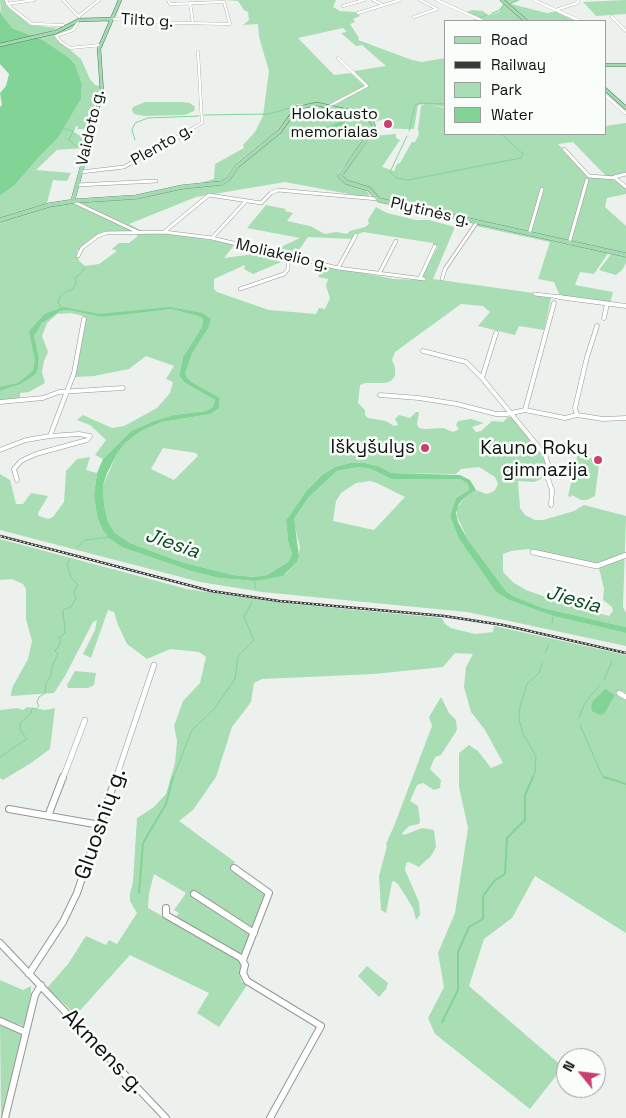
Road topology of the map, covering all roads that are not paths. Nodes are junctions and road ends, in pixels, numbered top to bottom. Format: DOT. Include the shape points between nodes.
graph roads {
  1 [pos="6,0"];
  2 [pos="34,0"];
  3 [pos="63,0"];
  4 [pos="99,0"];
  5 [pos="120,0"];
  6 [pos="168,0"];
  7 [pos="364,0"];
  8 [pos="373,0"];
  9 [pos="400,0"];
  10 [pos="420,0"];
  11 [pos="438,0"];
  12 [pos="502,0"];
  13 [pos="534,0"];
  14 [pos="578,0"];
  15 [pos="190,3"];
  16 [pos="7,4"];
  17 [pos="428,4"];
  18 [pos="383,5"];
  19 [pos="344,6"];
  20 [pos="556,10"];
  21 [pos="358,13"];
  22 [pos="414,17"];
  23 [pos="612,17"];
  24 [pos="113,18"];
  25 [pos="79,19"];
  26 [pos="481,20"];
  27 [pos="525,20"];
  28 [pos="578,20"];
  29 [pos="67,21"];
  30 [pos="73,22"];
  31 [pos="193,23"];
  32 [pos="64,26"];
  33 [pos="59,28"];
  34 [pos="626,31"];
  35 [pos="0,45"];
  36 [pos="101,45"];
  37 [pos="198,52"];
  38 [pos="338,58"];
  39 [pos="606,65"];
  40 [pos="626,65"];
  41 [pos="606,90"];
  42 [pos="606,96"];
  43 [pos="329,106"];
  44 [pos="626,108"];
  45 [pos="625,113"];
  46 [pos="564,149"];
  47 [pos="81,172"];
  48 [pos="626,174"];
  49 [pos="615,177"];
  50 [pos="587,180"];
  51 [pos="156,181"];
  52 [pos="77,185"];
  53 [pos="626,187"];
  54 [pos="542,189"];
  55 [pos="378,199"];
  56 [pos="73,201"];
  57 [pos="246,201"];
  58 [pos="0,220"];
  59 [pos="477,222"];
  60 [pos="164,232"];
  61 [pos="140,233"];
  62 [pos="529,234"];
  63 [pos="356,235"];
  64 [pos="212,238"];
  65 [pos="396,241"];
  66 [pos="569,243"];
  67 [pos="435,246"];
  68 [pos="626,255"];
  69 [pos="78,256"];
  70 [pos="288,256"];
  71 [pos="338,268"];
  72 [pos="380,274"];
  73 [pos="442,279"];
  74 [pos="240,288"];
  75 [pos="535,294"];
  76 [pos="554,303"];
  77 [pos="607,304"];
  78 [pos="626,306"];
  79 [pos="604,318"];
  80 [pos="84,319"];
  81 [pos="597,326"];
  82 [pos="496,334"];
  83 [pos="423,351"];
  84 [pos="482,378"];
  85 [pos="123,388"];
  86 [pos="67,391"];
  87 [pos="380,395"];
  88 [pos="0,402"];
  89 [pos="524,410"];
  90 [pos="511,413"];
  91 [pos="577,415"];
  92 [pos="626,418"];
  93 [pos="50,436"];
  94 [pos="0,450"];
  95 [pos="17,480"];
  96 [pos="551,505"];
  97 [pos="532,552"];
  98 [pos="626,555"];
  99 [pos="154,665"];
  100 [pos="619,693"];
  101 [pos="626,697"];
  102 [pos="85,720"];
  103 [pos="9,809"];
  104 [pos="48,816"];
  105 [pos="100,825"];
  106 [pos="234,868"];
  107 [pos="194,894"];
  108 [pos="166,908"];
  109 [pos="254,933"];
  110 [pos="0,943"];
  111 [pos="243,960"];
  112 [pos="28,974"];
  113 [pos="40,985"];
  114 [pos="0,1021"];
  115 [pos="25,1032"];
  116 [pos="6,1118"];
  117 [pos="166,1118"];
  118 [pos="270,1118"];
  1 -- 16 [label="street"];
  2 -- 16 [label="street"];
  3 -- 25 [label="street"];
  4 -- 25 [label="street"];
  5 -- 24 [label="main road, Vaidoto g."];
  6 -- 15 [label="street" via="170,4"];
  7 -- 19 [label="street"];
  8 -- 18 [label="street"];
  9 -- 18 [label="street"];
  10 -- 17 [label="street"];
  11 -- 17 [label="street"];
  11 -- 26 [label="street"];
  12 -- 27 [label="main road"];
  13 -- 20 [label="street"];
  14 -- 20 [label="street"];
  15 -- 31 [label="street"];
  15 -- 31 [label="street, Tilto g." via="225,2 230,24"];
  16 -- 33 [label="street" via="32,24"];
  17 -- 22 [label="street" via="437,9"];
  18 -- 21 [label="street"];
  20 -- 28 [label="street"];
  23 -- 34 [label="street"];
  24 -- 25 [label="main road, Tilto g."];
  24 -- 31 [label="street, Tilto g."];
  24 -- 36 [label="main road, Vaidoto g."];
  25 -- 29 [label="main road, Tilto g."];
  25 -- 30 [label="main road"];
  25 -- 36 [label="street" via="72,30 56,36 70,48"];
  29 -- 30 [label="main road"];
  29 -- 32 [label="main road, Tilto g."];
  30 -- 32 [label="main road"];
  32 -- 33 [label="main road"];
  33 -- 35 [label="main road"];
  36 -- 47 [label="main road, Vaidoto g." via="102,92"];
  37 -- 47 [label="street, Plento g." via="202,123 124,167"];
  38 -- 43 [label="street" via="367,86"];
  39 -- 40 [label="main road"];
  41 -- 44 [label="main road"];
  42 -- 45 [label="street"];
  43 -- 55 [label="main road, Plytinės g." via="362,114 372,122 371,134 340,176 367,188"];
  43 -- 56 [label="main road, Plytinės g." via="311,104 297,108 278,132 222,183 136,197"];
  46 -- 49 [label="street" via="589,176"];
  47 -- 52 [label="main road, Vaidoto g."];
  48 -- 49 [label="street"];
  49 -- 53 [label="street"];
  50 -- 66 [label="street"];
  51 -- 52 [label="street"];
  52 -- 56 [label="main road, Vaidoto g."];
  54 -- 62 [label="street"];
  55 -- 57 [label="street" via="278,190 261,204"];
  55 -- 59 [label="main road, Plytinės g."];
  56 -- 58 [label="main road, Plytinės g."];
  56 -- 61 [label="street, Moliakelio g."];
  57 -- 60 [label="street" via="207,196"];
  57 -- 64 [label="street"];
  59 -- 62 [label="main road, Plytinės g."];
  59 -- 73 [label="street"];
  60 -- 61 [label="street, Moliakelio g."];
  60 -- 64 [label="street, Moliakelio g."];
  61 -- 69 [label="street, Moliakelio g." via="106,233 82,248"];
  62 -- 66 [label="main road, Plytinės g."];
  63 -- 71 [label="street"];
  64 -- 70 [label="street, Moliakelio g."];
  65 -- 72 [label="street"];
  66 -- 68 [label="main road, Plytinės g."];
  67 -- 72 [label="street, Moliakelio g." via="422,278"];
  70 -- 71 [label="street, Moliakelio g."];
  70 -- 74 [label="street" via="288,269 284,274"];
  71 -- 72 [label="street, Moliakelio g."];
  75 -- 77 [label="street"];
  76 -- 89 [label="street"];
  77 -- 78 [label="street"];
  77 -- 79 [label="street"];
  80 -- 86 [label="street" via="74,373"];
  81 -- 91 [label="street" via="575,408"];
  82 -- 84 [label="street"];
  83 -- 84 [label="street" via="462,360"];
  84 -- 90 [label="street"];
  85 -- 86 [label="street"];
  86 -- 88 [label="street" via="43,398"];
  86 -- 93 [label="street"];
  87 -- 90 [label="street" via="429,400 496,414"];
  89 -- 90 [label="street"];
  89 -- 91 [label="street" via="565,418"];
  90 -- 96 [label="street" via="548,460"];
  91 -- 92 [label="street"];
  93 -- 94 [label="street" via="26,440"];
  93 -- 95 [label="street" via="90,436 87,440 21,461 14,468"];
  97 -- 98 [label="street" via="597,566"];
  99 -- 105 [label="street, Gluosnių g."];
  100 -- 101 [label="street"];
  102 -- 104 [label="street"];
  103 -- 104 [label="street"];
  104 -- 105 [label="street"];
  105 -- 112 [label="street, Gluosnių g." via="64,922"];
  106 -- 109 [label="street" via="269,893"];
  107 -- 109 [label="street"];
  108 -- 111 [label="street" via="166,915"];
  109 -- 111 [label="street"];
  110 -- 112 [label="street, Akmens g."];
  111 -- 118 [label="street" via="247,981 321,1026"];
  112 -- 113 [label="street, Akmens g."];
  113 -- 115 [label="street"];
  113 -- 117 [label="street, Akmens g."];
  114 -- 115 [label="street"];
  115 -- 116 [label="street"];
}
